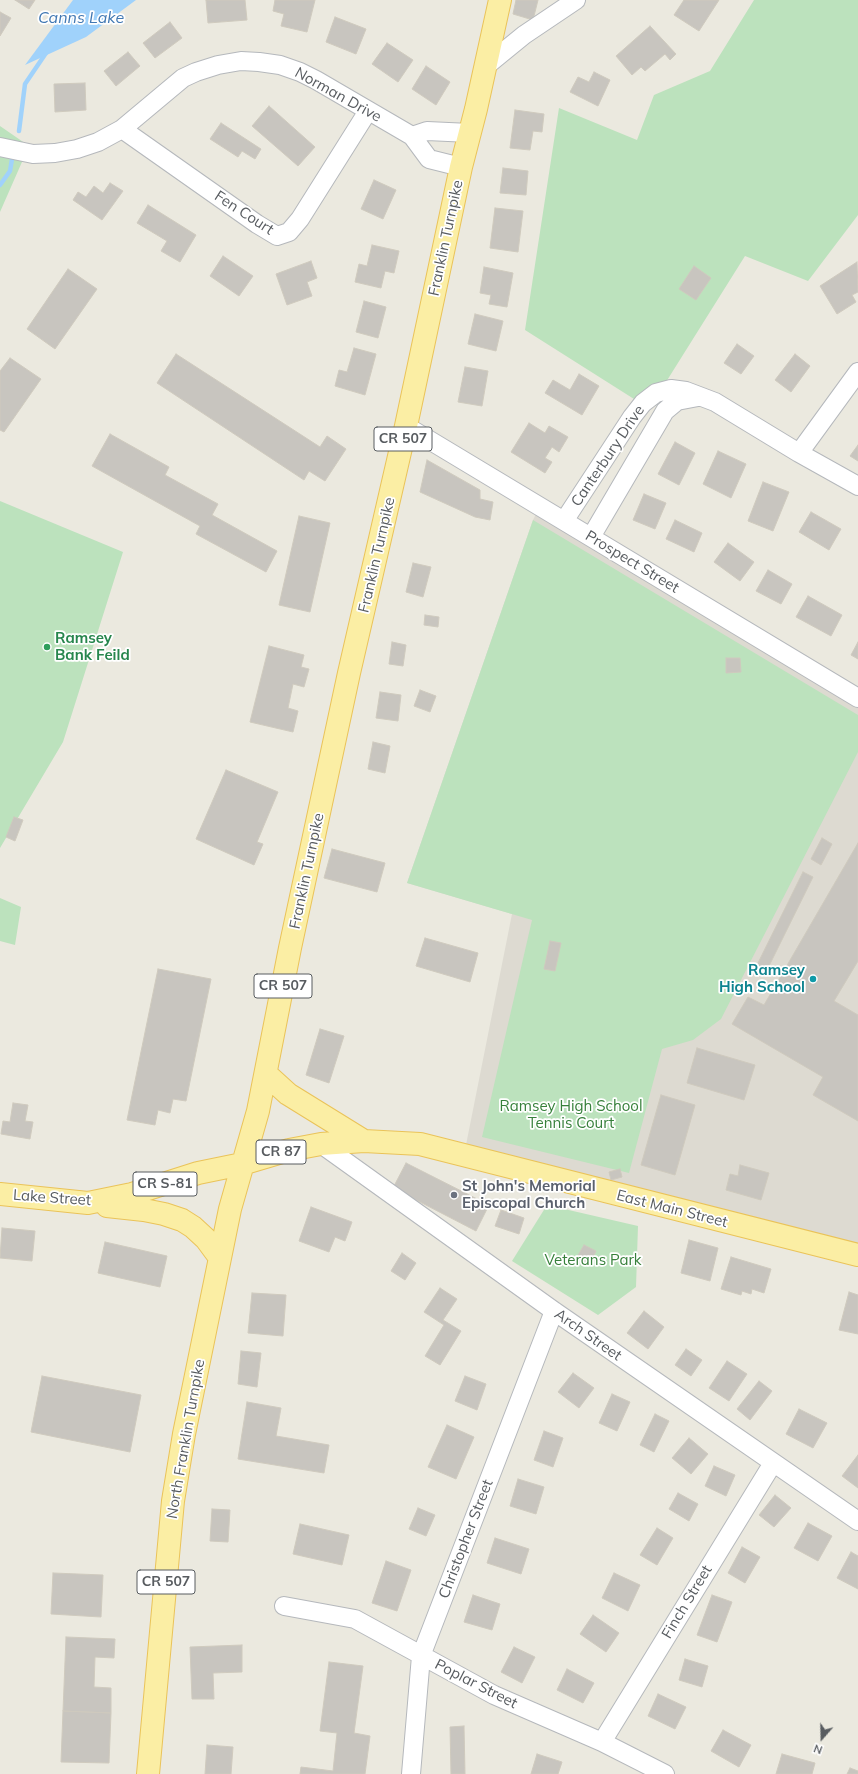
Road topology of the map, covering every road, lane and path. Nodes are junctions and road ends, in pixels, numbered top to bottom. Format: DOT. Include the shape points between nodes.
graph roads {
  1 [pos="500,0"];
  2 [pos="576,0"];
  3 [pos="486,66"];
  4 [pos="368,111"];
  5 [pos="122,129"];
  6 [pos="470,133"];
  7 [pos="412,136"];
  8 [pos="0,147"];
  9 [pos="461,168"];
  10 [pos="858,372"];
  11 [pos="701,397"];
  12 [pos="406,426"];
  13 [pos="798,453"];
  14 [pos="858,486"];
  15 [pos="564,521"];
  16 [pos="591,536"];
  17 [pos="858,698"];
  18 [pos="266,1074"];
  19 [pos="258,1111"];
  20 [pos="364,1141"];
  21 [pos="321,1144"];
  22 [pos="242,1164"];
  23 [pos="0,1194"];
  24 [pos="88,1203"];
  25 [pos="858,1256"];
  26 [pos="220,1258"];
  27 [pos="554,1311"];
  28 [pos="773,1463"];
  29 [pos="858,1521"];
  30 [pos="284,1606"];
  31 [pos="421,1656"];
  32 [pos="602,1742"];
  33 [pos="148,1774"];
  34 [pos="411,1774"];
  35 [pos="665,1774"];
  1 -- 3 [label="main road, Franklin Turnpike / CR 507"];
  2 -- 3 [label="street" via="524,35"];
  3 -- 6 [label="main road, Franklin Turnpike / CR 507"];
  4 -- 5 [label="street, Norman Drive" via="300,72 280,65 241,62 218,65 183,78"];
  4 -- 5 [label="street, Fen Court" via="300,219 289,232 277,236"];
  4 -- 7 [label="street, Norman Drive"];
  5 -- 8 [label="street, Norman Drive" via="98,142 55,153 33,154"];
  6 -- 7 [label="street" via="426,131"];
  6 -- 9 [label="main road, Franklin Turnpike / CR 507"];
  7 -- 9 [label="street, Norman Drive" via="429,159"];
  9 -- 12 [label="main road, Franklin Turnpike / CR 507"];
  10 -- 13 [label="street"];
  11 -- 13 [label="street, Canterbury Drive" via="715,402"];
  11 -- 15 [label="street, Canterbury Drive" via="671,389 656,393 643,403"];
  11 -- 16 [label="street, Canterbury Drive" via="677,401 665,411"];
  12 -- 15 [label="street, Prospect Street"];
  12 -- 18 [label="main road, Franklin Turnpike / CR 507" via="349,673 290,948"];
  13 -- 14 [label="street, Canterbury Drive"];
  15 -- 16 [label="street, Prospect Street"];
  16 -- 17 [label="street, Prospect Street"];
  18 -- 19 [label="main road, Franklin Turnpike / CR 507"];
  18 -- 20 [label="main road" via="288,1094"];
  19 -- 22 [label="main road, North Franklin Turnpike / CR 507"];
  20 -- 21 [label="main road, East Main Street"];
  20 -- 25 [label="main road, East Main Street" via="420,1144"];
  21 -- 22 [label="main road, CR 87"];
  21 -- 27 [label="street, Arch Street"];
  22 -- 24 [label="main road, Lake Street / CR S-81" via="198,1173 132,1194"];
  22 -- 26 [label="main road, North Franklin Turnpike / CR 507"];
  23 -- 24 [label="main road, Lake Street / CR S-81"];
  24 -- 26 [label="main road" via="144,1210 182,1220 202,1235"];
  26 -- 33 [label="main road, North Franklin Turnpike / CR 507" via="173,1501"];
  27 -- 28 [label="street, Arch Street"];
  27 -- 31 [label="street, Christopher Street"];
  28 -- 29 [label="street, Arch Street"];
  28 -- 32 [label="street, Finch Street"];
  30 -- 31 [label="street, Poplar Street" via="355,1619"];
  31 -- 32 [label="street, Poplar Street" via="494,1695"];
  31 -- 34 [label="street, Christopher Street"];
  32 -- 35 [label="street, Poplar Street"];
}
